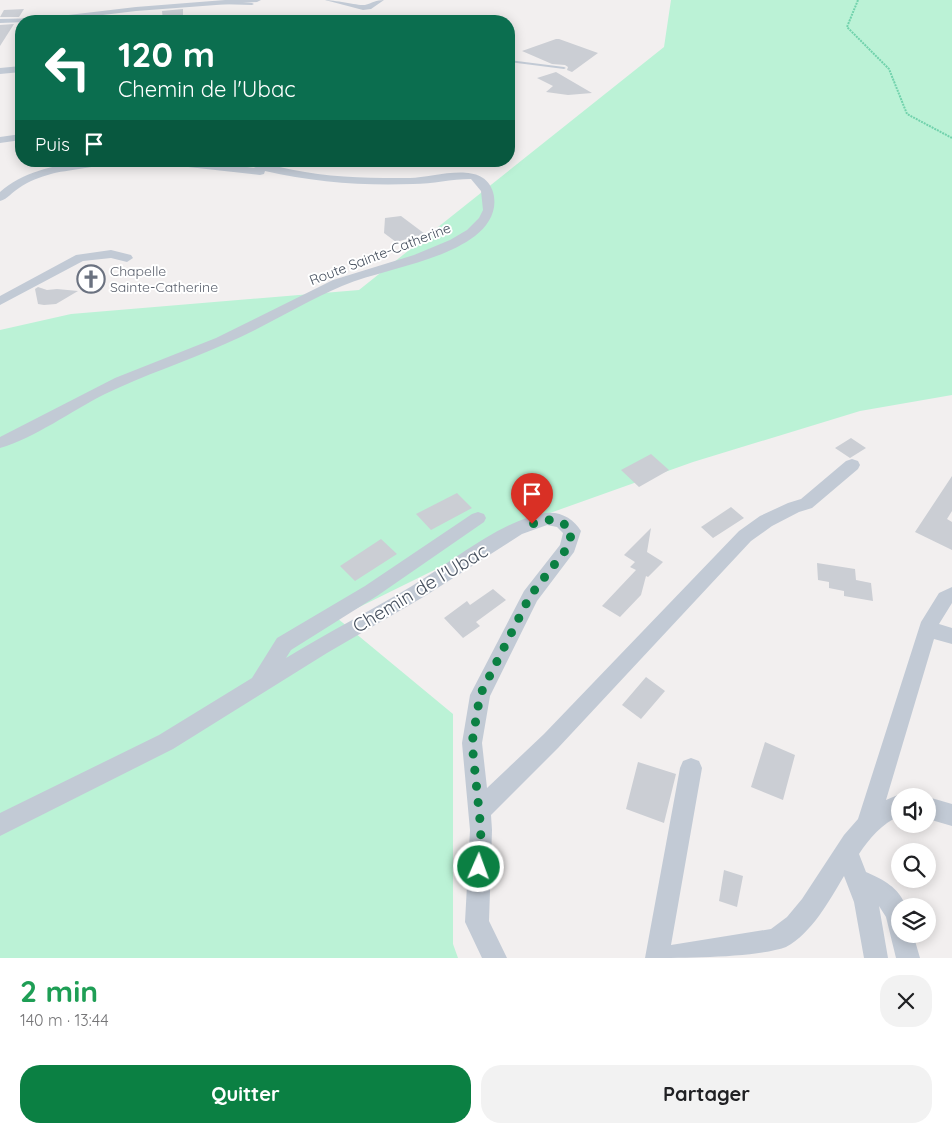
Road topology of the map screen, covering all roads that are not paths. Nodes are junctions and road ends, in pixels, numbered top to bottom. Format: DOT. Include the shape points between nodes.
graph roads {
  1 [pos="329,0"];
  2 [pos="380,0"];
  3 [pos="254,2"];
  4 [pos="85,15"];
  5 [pos="15,22"];
  6 [pos="0,23"];
  7 [pos="15,24"];
  8 [pos="515,62"];
  9 [pos="564,68"];
  10 [pos="15,70"];
  11 [pos="0,71"];
  12 [pos="15,138"];
  13 [pos="0,140"];
  14 [pos="66,167"];
  15 [pos="204,167"];
  16 [pos="266,167"];
  17 [pos="281,171"];
  18 [pos="0,198"];
  19 [pos="127,258"];
  20 [pos="0,301"];
  21 [pos="0,442"];
  22 [pos="852,465"];
  23 [pos="478,518"];
  24 [pos="952,594"];
  25 [pos="928,629"];
  26 [pos="952,636"];
  27 [pos="258,685"];
  28 [pos="691,768"];
  29 [pos="891,806"];
  30 [pos="936,810"];
  31 [pos="479,811"];
  32 [pos="952,815"];
  33 [pos="0,825"];
  34 [pos="867,825"];
  35 [pos="847,854"];
  36 [pos="858,882"];
  37 [pos="891,902"];
  38 [pos="904,943"];
  39 [pos="706,956"];
  40 [pos="495,958"];
  41 [pos="657,958"];
  42 [pos="670,958"];
  43 [pos="876,958"];
  44 [pos="908,958"];
  1 -- 2 [label="street" via="363,8"];
  3 -- 4 [label="street"];
  5 -- 6 [label="street"];
  6 -- 7 [label="street"];
  8 -- 9 [label="lane"];
  10 -- 11 [label="street"];
  12 -- 13 [label="street"];
  14 -- 18 [label="street" via="15,185"];
  15 -- 17 [label="street" via="276,174"];
  16 -- 17 [label="street, Route Sainte-Catherine"];
  17 -- 21 [label="street, Route Sainte-Catherine" via="360,180 473,176 487,191 489,210 471,233 441,249 338,283 221,340 120,381"];
  19 -- 20 [label="street" via="111,254 80,258"];
  22 -- 31 [label="street" via="806,504 766,521 745,536 551,741"];
  23 -- 27 [label="street" via="371,591 284,644"];
  24 -- 25 [label="street" via="945,598"];
  25 -- 26 [label="street"];
  25 -- 34 [label="street"];
  27 -- 31 [label="street, Chemin de l'Ubac" via="516,530 547,519 562,521 572,531 568,547 530,596 480,695 472,743"];
  27 -- 33 [label="street, Chemin de l'Ubac" via="166,742"];
  28 -- 41 [label="street"];
  29 -- 34 [label="street"];
  30 -- 32 [label="street"];
  31 -- 40 [label="street, Chemin de l'Ubac" via="477,922"];
  34 -- 35 [label="street"];
  35 -- 36 [label="street"];
  35 -- 39 [label="street" via="804,916 778,939"];
  36 -- 37 [label="street" via="886,895"];
  36 -- 43 [label="street" via="866,902"];
  38 -- 44 [label="street"];
  39 -- 42 [label="street"];
}
